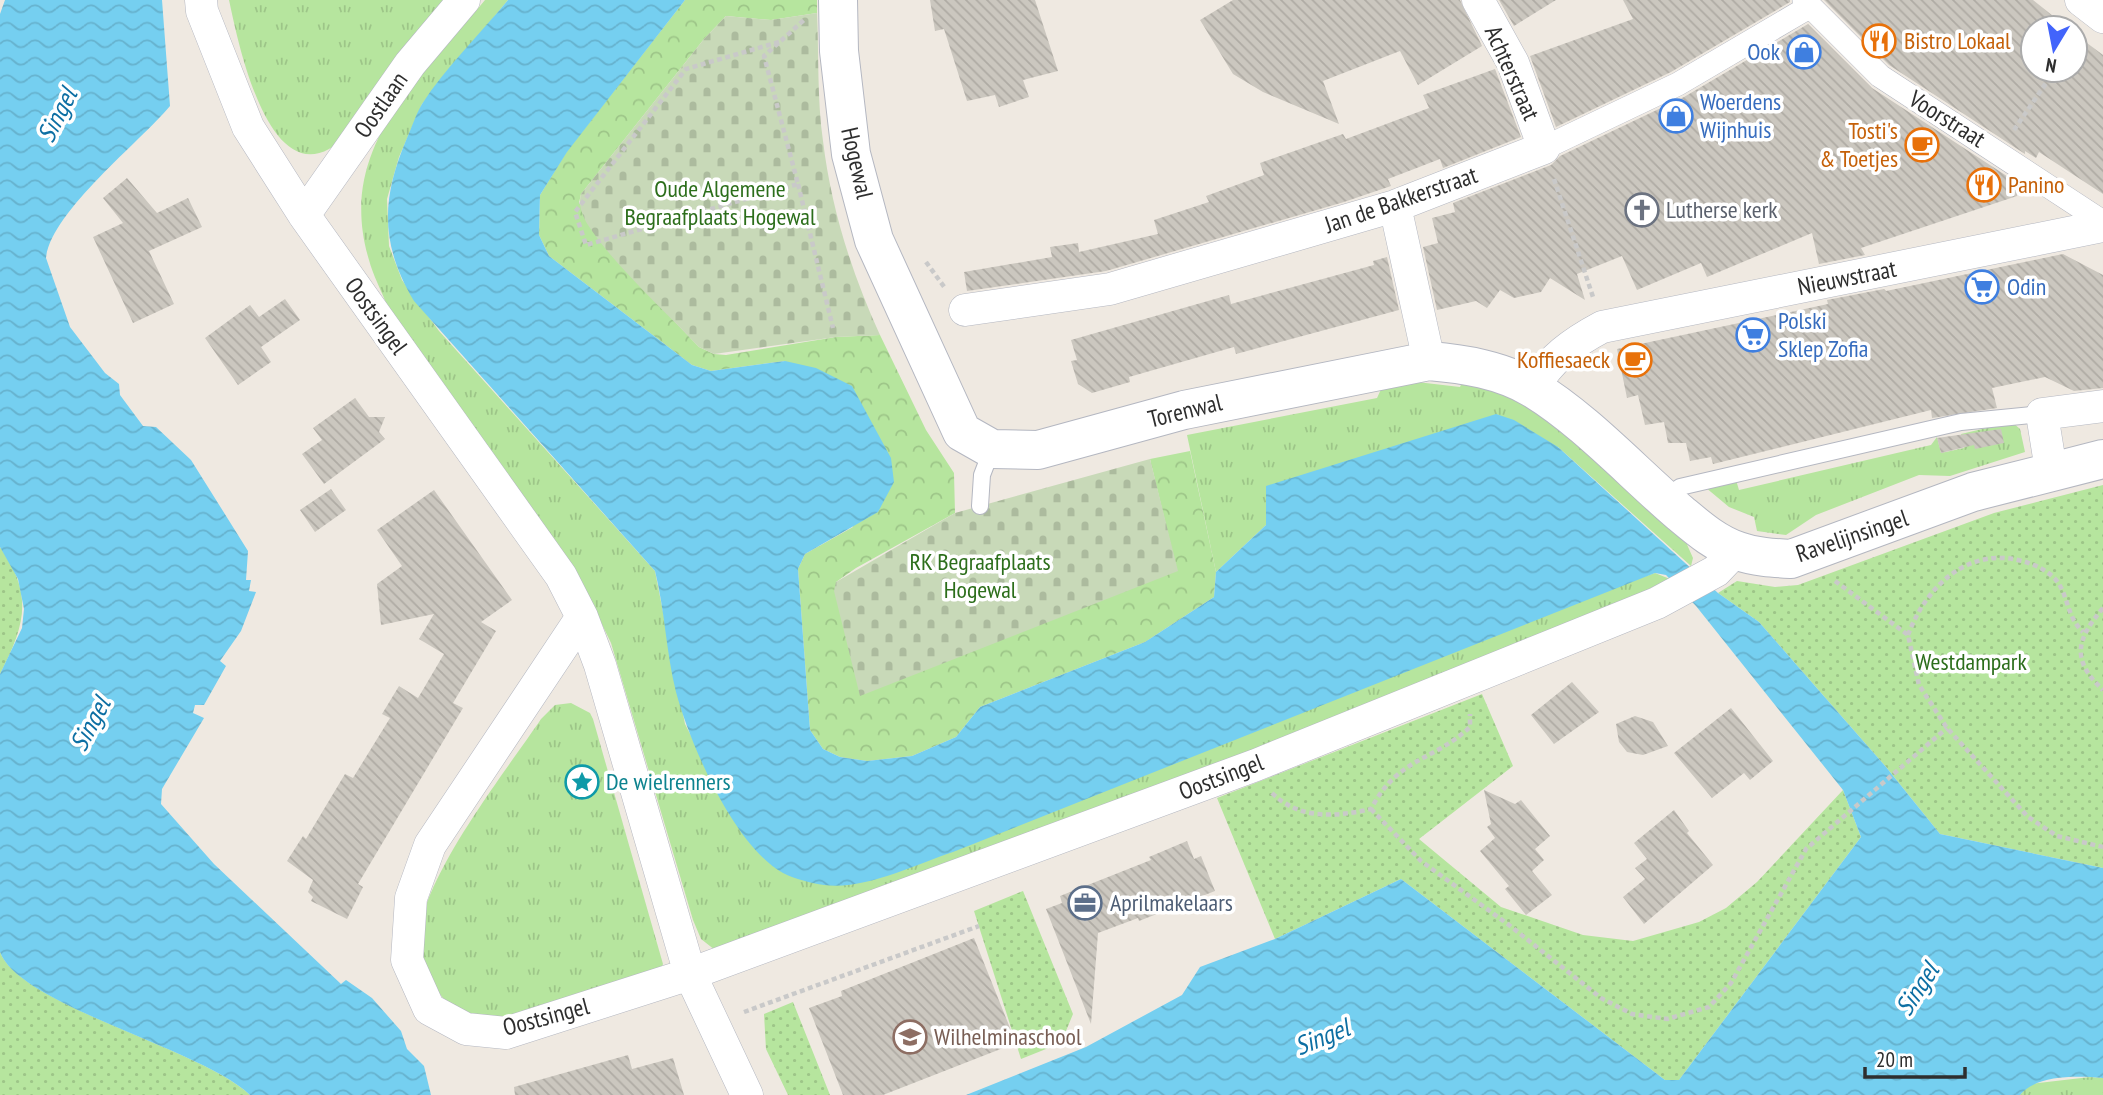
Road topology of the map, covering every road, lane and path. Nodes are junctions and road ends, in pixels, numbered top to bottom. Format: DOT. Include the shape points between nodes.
graph roads {
  1 [pos="201,0"];
  2 [pos="464,0"];
  3 [pos="1478,0"];
  4 [pos="2081,0"];
  5 [pos="831,4"];
  6 [pos="1807,4"];
  7 [pos="2103,17"];
  8 [pos="779,43"];
  9 [pos="2045,84"];
  10 [pos="1544,148"];
  11 [pos="1999,152"];
  12 [pos="798,184"];
  13 [pos="1395,206"];
  14 [pos="304,215"];
  15 [pos="2103,224"];
  16 [pos="965,310"];
  17 [pos="909,319"];
  18 [pos="1602,327"];
  19 [pos="833,328"];
  20 [pos="1430,361"];
  21 [pos="1533,388"];
  22 [pos="2103,406"];
  23 [pos="2042,414"];
  24 [pos="992,449"];
  25 [pos="2103,459"];
  26 [pos="2051,470"];
  27 [pos="1663,499"];
  28 [pos="980,506"];
  29 [pos="1819,551"];
  30 [pos="1726,561"];
  31 [pos="2103,608"];
  32 [pos="582,617"];
  33 [pos="2083,632"];
  34 [pos="1908,635"];
  35 [pos="1460,684"];
  36 [pos="2103,690"];
  37 [pos="1947,728"];
  38 [pos="1256,765"];
  39 [pos="1371,809"];
  40 [pos="2103,847"];
  41 [pos="979,926"];
  42 [pos="690,974"];
  43 [pos="713,1023"];
  44 [pos="747,1095"];
  1 -- 14 [label="street, Oostsingel" via="248,127"];
  2 -- 14 [label="street, Oostlaan" via="410,64"];
  3 -- 10 [label="street, Achterstraat" via="1513,63"];
  4 -- 7 [label="street"];
  5 -- 8 [label="path"];
  5 -- 17 [label="street, Hogewal" via="851,154 874,240"];
  6 -- 10 [label="street, Jan de Bakkerstraat" via="1678,84"];
  6 -- 11 [label="street, Voorstraat" via="1880,76"];
  8 -- 12 [label="path" via="764,56"];
  8 -- 12 [label="path" via="686,69 575,212 586,245"];
  9 -- 11 [label="path"];
  10 -- 13 [label="street, Jan de Bakkerstraat"];
  10 -- 18 [label="path"];
  11 -- 15 [label="street, Voorstraat"];
  12 -- 19 [label="path"];
  13 -- 16 [label="street, Jan de Bakkerstraat" via="1110,289"];
  13 -- 20 [label="street"];
  14 -- 32 [label="street, Oostsingel" via="561,576"];
  15 -- 18 [label="street, Nieuwstraat"];
  17 -- 24 [label="street, Torenwal" via="962,432"];
  18 -- 21 [label="street, Nieuwstraat" via="1574,342"];
  20 -- 21 [label="street, Torenwal" via="1466,364"];
  20 -- 24 [label="street, Torenwal" via="1184,410 1038,450"];
  21 -- 27 [label="street, Ravelijnsingel"];
  22 -- 23 [label="street"];
  23 -- 26 [label="street"];
  23 -- 27 [label="lane" via="1961,422 1680,487"];
  24 -- 28 [label="lane" via="982,475"];
  25 -- 26 [label="street, Ravelijnsingel"];
  26 -- 29 [label="street, Ravelijnsingel" via="1973,492"];
  27 -- 30 [label="street, Ravelijnsingel" via="1705,534"];
  29 -- 30 [label="street, Ravelijnsingel" via="1791,559"];
  29 -- 34 [label="path" via="1823,569 1831,578"];
  30 -- 35 [label="street, Oostsingel" via="1676,594"];
  31 -- 33 [label="path"];
  32 -- 42 [label="street, Oostsingel"];
  32 -- 42 [label="street, Oostsingel" via="430,845 411,898 407,960 429,1009 466,1029 506,1033"];
  33 -- 34 [label="path" via="2072,622 2058,582 2045,570 2002,556 1975,560 1953,572 1930,592"];
  33 -- 36 [label="path" via="2082,661"];
  34 -- 37 [label="path" via="1919,685"];
  35 -- 38 [label="street, Oostsingel"];
  35 -- 39 [label="path" via="1471,715 1470,727 1390,780"];
  37 -- 39 [label="path" via="1807,849 1731,983 1709,1007 1667,1019 1632,1014 1601,998 1421,861"];
  37 -- 40 [label="path" via="2028,817 2057,836"];
  38 -- 39 [label="path" via="1265,787 1293,810 1334,815"];
  38 -- 42 [label="street, Oostsingel"];
  41 -- 43 [label="path"];
  42 -- 43 [label="street, Oostsingel"];
  43 -- 44 [label="street, Oostsingel"];
}
